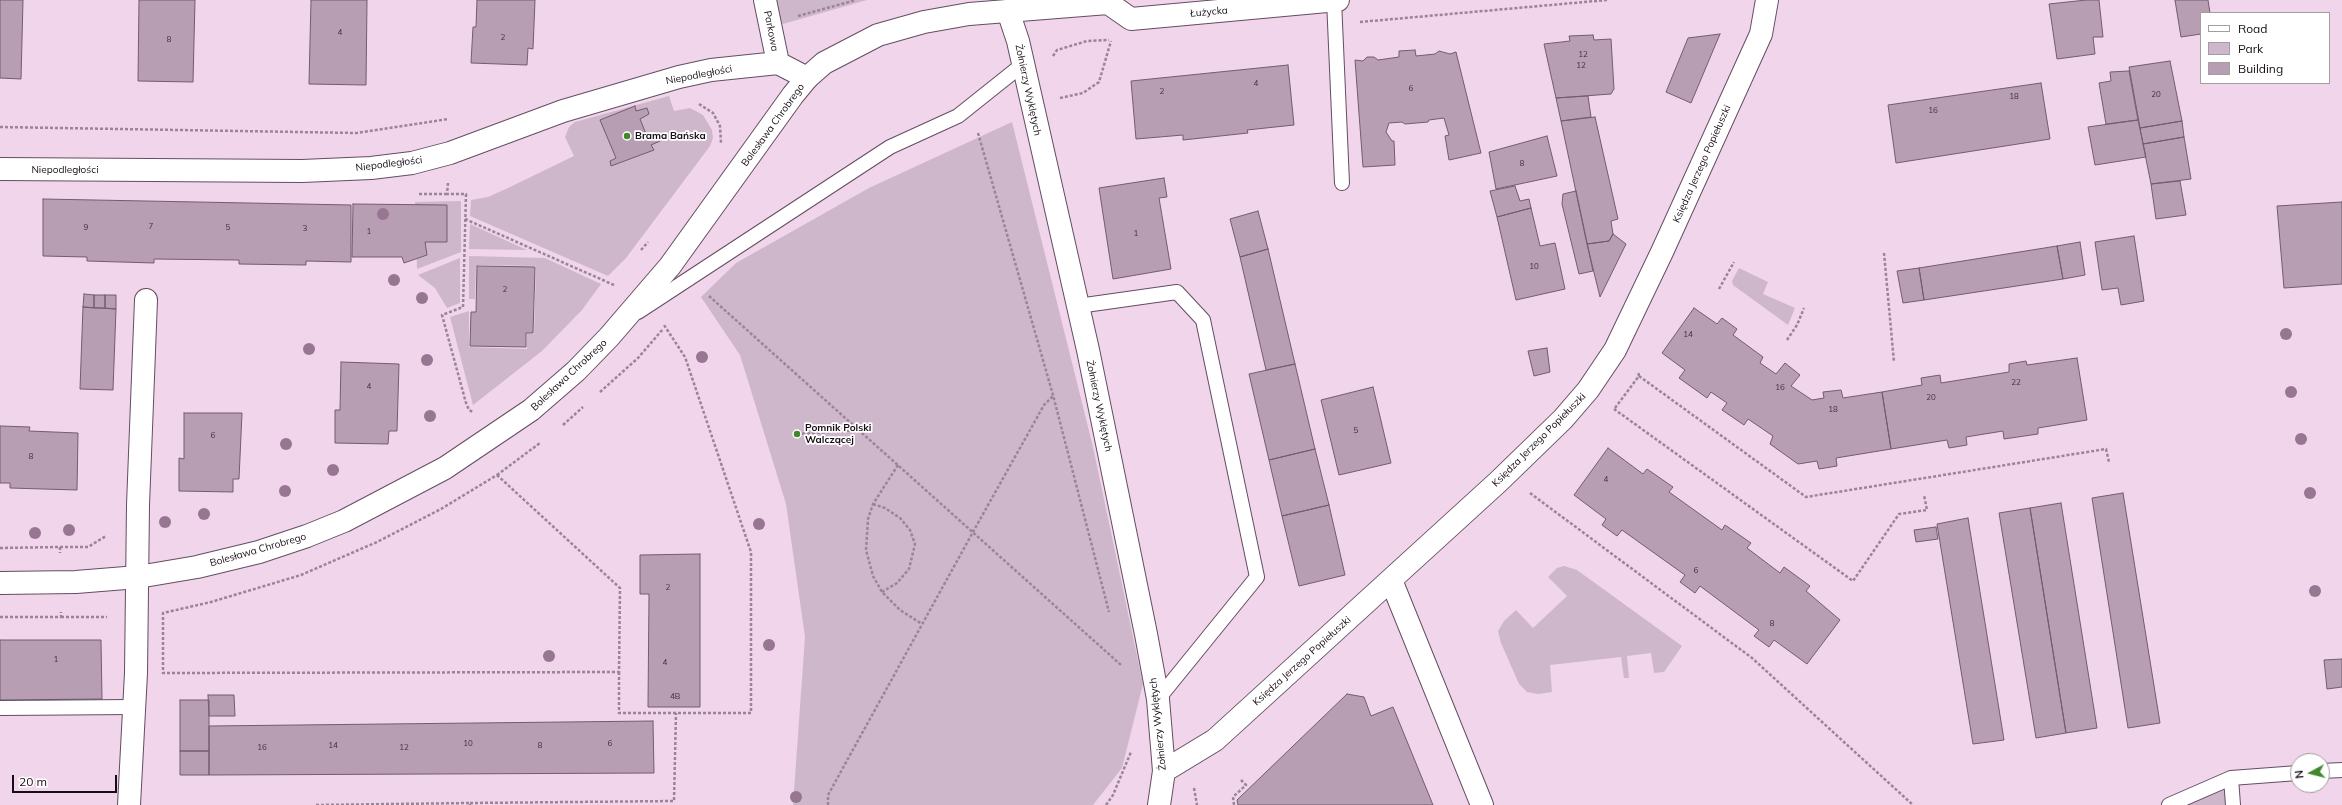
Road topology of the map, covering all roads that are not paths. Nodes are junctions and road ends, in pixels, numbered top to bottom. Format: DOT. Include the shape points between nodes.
graph roads {
  1 [pos="765,0"];
  2 [pos="1336,0"];
  3 [pos="1767,0"];
  4 [pos="1109,2"];
  5 [pos="1007,5"];
  6 [pos="778,62"];
  7 [pos="1022,65"];
  8 [pos="807,78"];
  9 [pos="0,170"];
  10 [pos="1342,183"];
  11 [pos="146,300"];
  12 [pos="642,306"];
  13 [pos="1078,306"];
  14 [pos="138,576"];
  15 [pos="1391,580"];
  16 [pos="0,583"];
  17 [pos="1158,699"];
  18 [pos="134,707"];
  19 [pos="0,708"];
  20 [pos="2342,770"];
  21 [pos="1164,771"];
  22 [pos="2330,771"];
  23 [pos="2290,774"];
  24 [pos="2231,778"];
  25 [pos="129,805"];
  26 [pos="1158,805"];
  27 [pos="1482,805"];
  28 [pos="2169,805"];
  29 [pos="2233,805"];
  1 -- 6 [label="street, Parkowa"];
  2 -- 4 [label="street, Łużycka" via="1131,19"];
  2 -- 10 [label="lane"];
  3 -- 15 [label="street, Księdza Jerzego Popiełuszki" via="1761,34 1662,252 1615,350 1600,374 1534,448"];
  4 -- 5 [label="street, Łużycka"];
  5 -- 7 [label="street, Żołnierzy Wyklętych"];
  5 -- 8 [label="street, Bolesława Chrobrego" via="924,22 878,35 824,63"];
  6 -- 8 [label="street"];
  6 -- 9 [label="street, Niepodległości" via="711,70 679,77 563,111 450,153 412,163 371,168 302,171"];
  7 -- 12 [label="lane" via="958,116 890,147"];
  7 -- 13 [label="street, Żołnierzy Wyklętych"];
  8 -- 12 [label="street, Bolesława Chrobrego"];
  11 -- 14 [label="street"];
  12 -- 14 [label="street, Bolesława Chrobrego" via="622,322 576,372 531,410 445,468 387,500 327,528 275,547 197,567"];
  13 -- 17 [label="street, Żołnierzy Wyklętych"];
  13 -- 17 [label="lane" via="1177,292 1203,320 1257,577"];
  14 -- 16 [label="street, Bolesława Chrobrego" via="76,582"];
  14 -- 18 [label="street"];
  15 -- 21 [label="street, Księdza Jerzego Popiełuszki" via="1215,740"];
  15 -- 27 [label="street"];
  17 -- 21 [label="street, Żołnierzy Wyklętych"];
  18 -- 19 [label="lane"];
  18 -- 25 [label="street"];
  20 -- 22 [label="lane"];
  21 -- 26 [label="street, Żołnierzy Wyklętych"];
  23 -- 24 [label="lane"];
  24 -- 28 [label="lane"];
  24 -- 29 [label="lane"];
}
